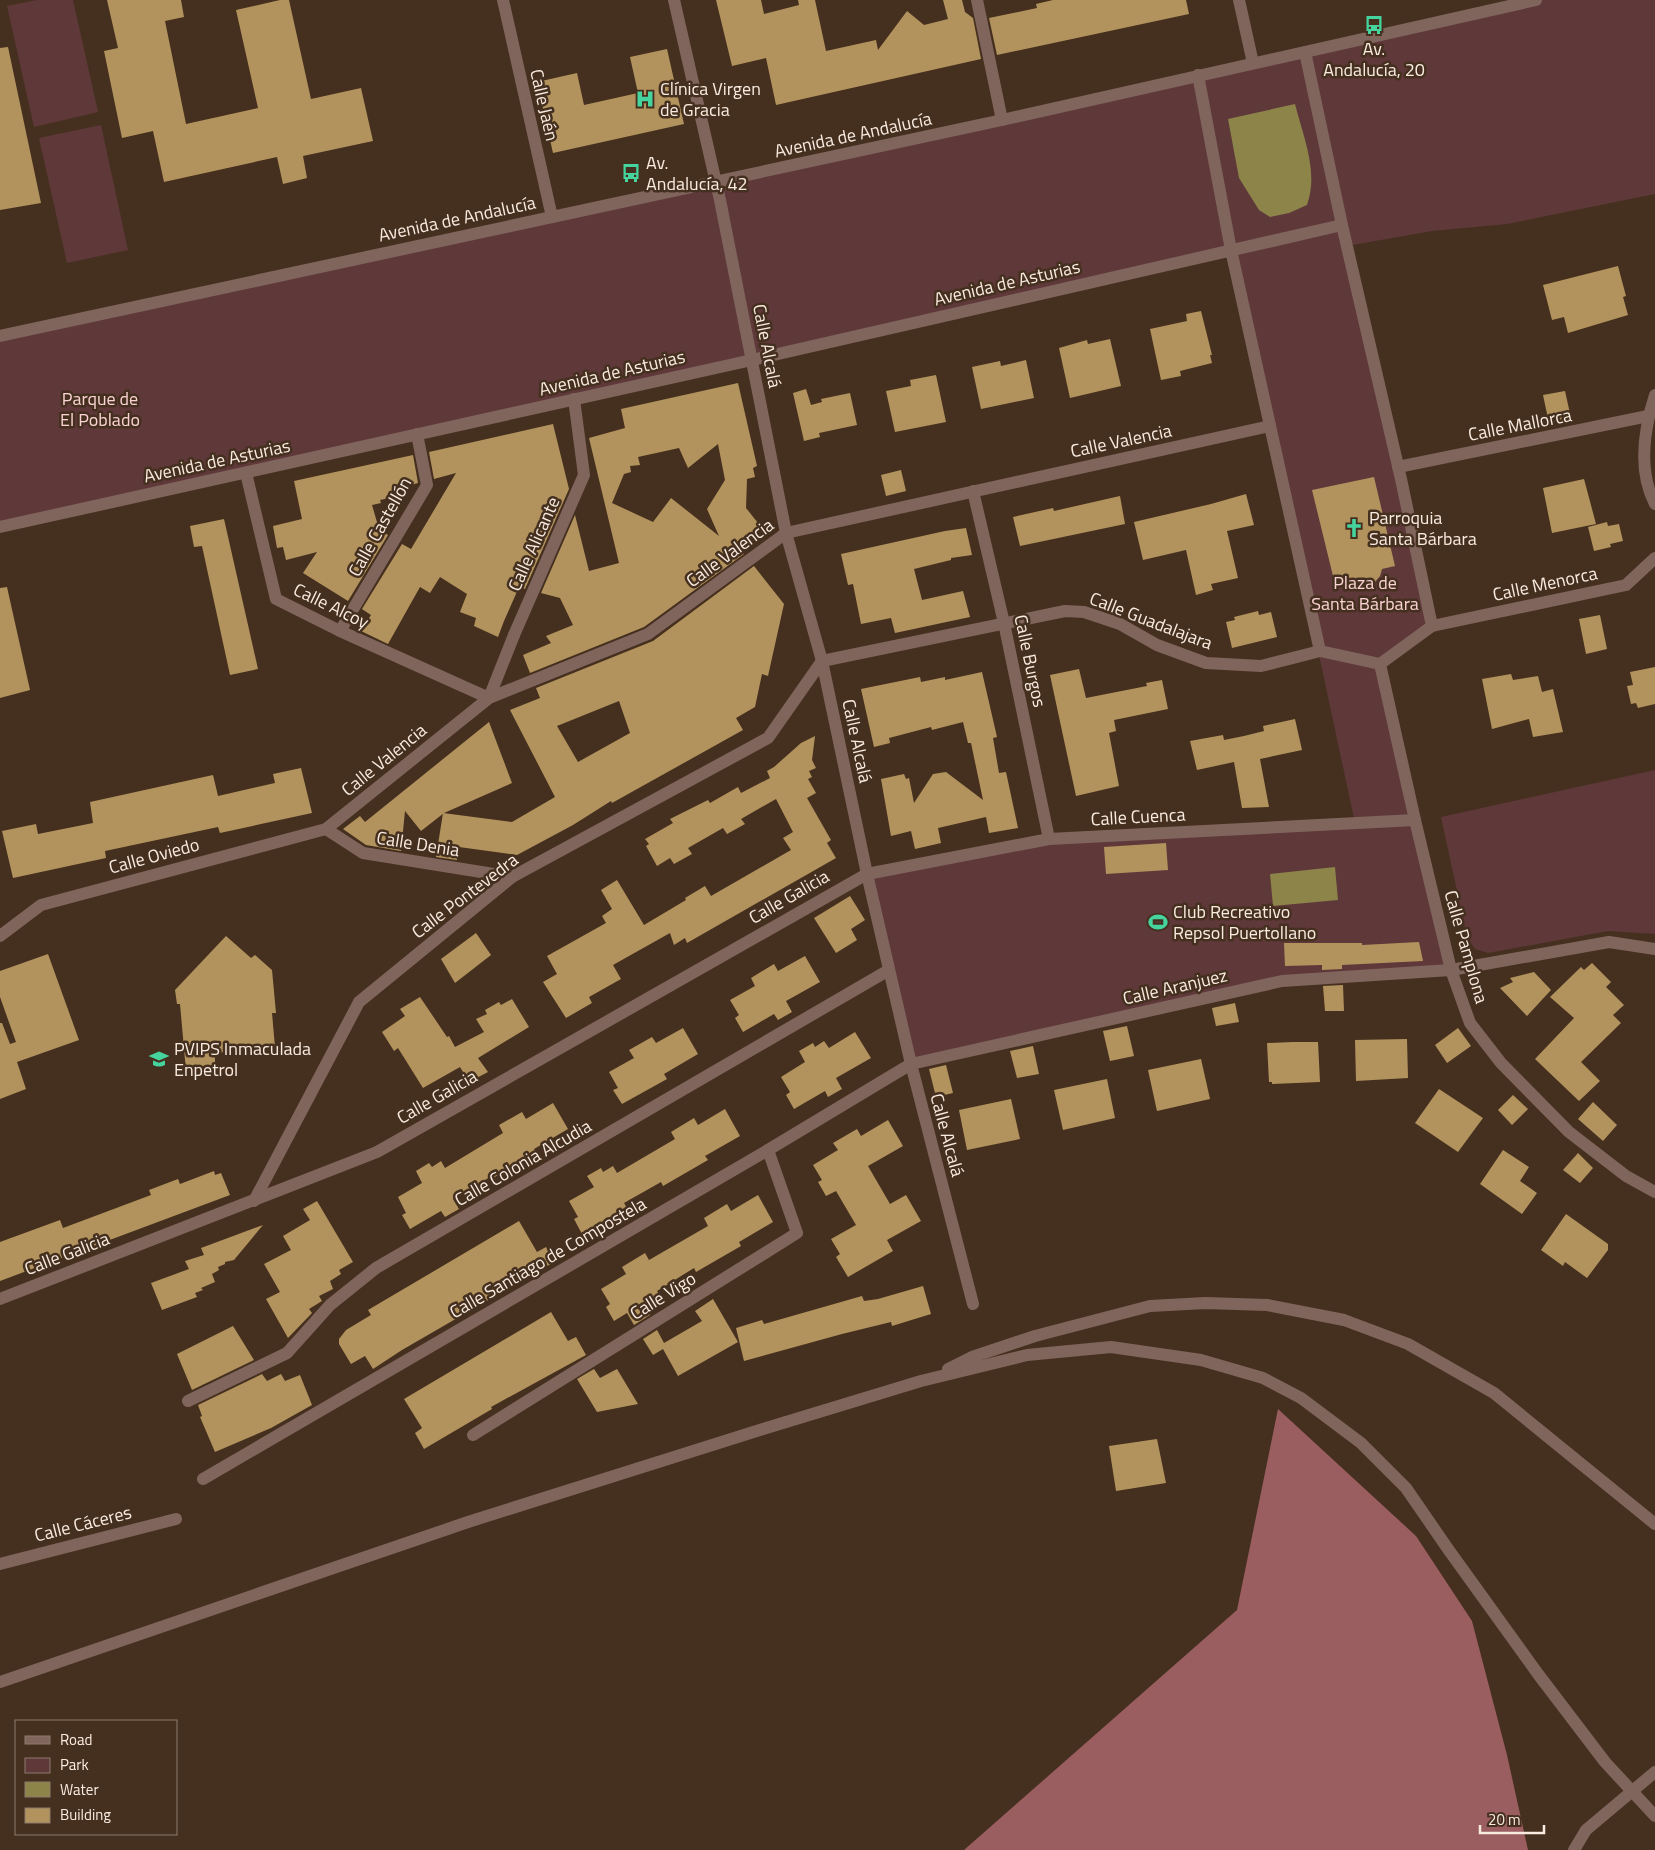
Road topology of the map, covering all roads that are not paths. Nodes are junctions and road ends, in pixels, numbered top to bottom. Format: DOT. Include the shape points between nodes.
graph roads {
  1 [pos="503,0"];
  2 [pos="674,0"];
  3 [pos="977,0"];
  4 [pos="1239,0"];
  5 [pos="1536,0"];
  6 [pos="1305,52"];
  7 [pos="1253,63"];
  8 [pos="1198,75"];
  9 [pos="1002,120"];
  10 [pos="716,182"];
  11 [pos="552,217"];
  12 [pos="1342,225"];
  13 [pos="1231,250"];
  14 [pos="0,336"];
  15 [pos="752,360"];
  16 [pos="1655,396"];
  17 [pos="574,399"];
  18 [pos="1648,416"];
  19 [pos="1270,426"];
  20 [pos="418,434"];
  21 [pos="1398,467"];
  22 [pos="246,473"];
  23 [pos="973,492"];
  24 [pos="1655,504"];
  25 [pos="0,526"];
  26 [pos="786,533"];
  27 [pos="1655,558"];
  28 [pos="1004,623"];
  29 [pos="1432,626"];
  30 [pos="340,631"];
  31 [pos="1320,651"];
  32 [pos="822,661"];
  33 [pos="1380,664"];
  34 [pos="489,698"];
  35 [pos="1415,820"];
  36 [pos="326,829"];
  37 [pos="1049,839"];
  38 [pos="867,874"];
  39 [pos="512,877"];
  40 [pos="0,936"];
  41 [pos="1655,949"];
  42 [pos="889,970"];
  43 [pos="1451,970"];
  44 [pos="910,1064"];
  45 [pos="768,1150"];
  46 [pos="1655,1192"];
  47 [pos="254,1201"];
  48 [pos="0,1298"];
  49 [pos="973,1304"];
  50 [pos="921,1381"];
  51 [pos="188,1401"];
  52 [pos="473,1435"];
  53 [pos="203,1479"];
  54 [pos="176,1519"];
  55 [pos="1655,1524"];
  56 [pos="0,1564"];
  57 [pos="0,1682"];
  58 [pos="1655,1772"];
  59 [pos="1655,1816"];
  60 [pos="1574,1850"];
  1 -- 11 [label="street, Calle Jaén"];
  2 -- 10 [label="street, Calle Alcalá"];
  3 -- 9 [label="street"];
  4 -- 7 [label="street"];
  5 -- 6 [label="street, Avenida de Andalucía"];
  6 -- 7 [label="street, Avenida de Andalucía"];
  6 -- 12 [label="street"];
  7 -- 8 [label="street, Avenida de Andalucía"];
  8 -- 9 [label="street, Avenida de Andalucía"];
  8 -- 13 [label="street"];
  9 -- 10 [label="street, Avenida de Andalucía"];
  10 -- 11 [label="street, Avenida de Andalucía"];
  10 -- 15 [label="street, Calle Alcalá"];
  11 -- 14 [label="street, Avenida de Andalucía"];
  12 -- 13 [label="street"];
  12 -- 21 [label="street"];
  13 -- 15 [label="street, Avenida de Asturias"];
  13 -- 19 [label="street"];
  15 -- 17 [label="street, Avenida de Asturias"];
  15 -- 26 [label="street, Calle Alcalá"];
  16 -- 18 [label="street"];
  17 -- 20 [label="street, Avenida de Asturias"];
  17 -- 34 [label="street, Calle Alicante" via="584,475"];
  18 -- 21 [label="street, Calle Mallorca"];
  18 -- 24 [label="street" via="1645,472"];
  19 -- 23 [label="street, Calle Valencia"];
  19 -- 31 [label="street"];
  20 -- 22 [label="street, Avenida de Asturias"];
  20 -- 30 [label="street, Calle Castellón" via="427,485"];
  21 -- 29 [label="street"];
  22 -- 25 [label="street, Avenida de Asturias"];
  22 -- 30 [label="street, Calle Alcoy" via="276,599"];
  23 -- 26 [label="street, Calle Valencia"];
  23 -- 28 [label="street, Calle Burgos"];
  26 -- 32 [label="street, Calle Alcalá"];
  26 -- 34 [label="street, Calle Valencia" via="648,634"];
  27 -- 29 [label="street, Calle Menorca" via="1626,585"];
  28 -- 31 [label="street, Calle Guadalajara" via="1065,611 1084,612 1120,624 1158,645 1206,663 1261,666"];
  28 -- 32 [label="street, Calle Guadalajara"];
  28 -- 37 [label="street, Calle Burgos"];
  29 -- 33 [label="street"];
  30 -- 34 [label="street, Calle Alcoy"];
  31 -- 33 [label="street"];
  32 -- 38 [label="street, Calle Alcalá"];
  32 -- 39 [label="street, Calle Pontevedra" via="768,738"];
  33 -- 35 [label="street, Calle Pamplona"];
  34 -- 36 [label="street, Calle Valencia"];
  35 -- 37 [label="street, Calle Cuenca"];
  35 -- 43 [label="street, Calle Pamplona"];
  36 -- 39 [label="street, Calle Denia" via="363,853"];
  36 -- 40 [label="street, Calle Oviedo" via="41,905"];
  37 -- 38 [label="street, Calle Cuenca"];
  38 -- 42 [label="street, Calle Alcalá"];
  38 -- 47 [label="street, Calle Galicia" via="377,1152"];
  39 -- 47 [label="street, Calle Pontevedra" via="359,1002"];
  41 -- 43 [label="street, Calle Aranjuez" via="1608,942"];
  42 -- 44 [label="street, Calle Alcalá"];
  42 -- 51 [label="street, Calle Colonia Alcudia" via="376,1268 330,1305 288,1353"];
  43 -- 44 [label="street, Calle Aranjuez" via="1282,981"];
  43 -- 46 [label="street, Calle Pamplona" via="1470,1023 1501,1063 1570,1132 1626,1176"];
  44 -- 45 [label="street, Calle Santiago de Compostela"];
  44 -- 49 [label="street, Calle Alcalá"];
  45 -- 52 [label="street, Calle Vigo" via="797,1233"];
  45 -- 53 [label="street, Calle Santiago de Compostela"];
  47 -- 48 [label="street, Calle Galicia"];
  50 -- 55 [label="street" via="972,1357 1035,1336 1150,1306 1267,1305 1344,1320 1408,1344 1494,1393"];
  50 -- 57 [label="street" via="468,1522"];
  50 -- 59 [label="street" via="1028,1355 1111,1347 1201,1360 1263,1378 1302,1398 1361,1443 1406,1488 1532,1666 1605,1762"];
  54 -- 56 [label="street, Calle Cáceres"];
  58 -- 60 [label="street" via="1586,1830"];
}
